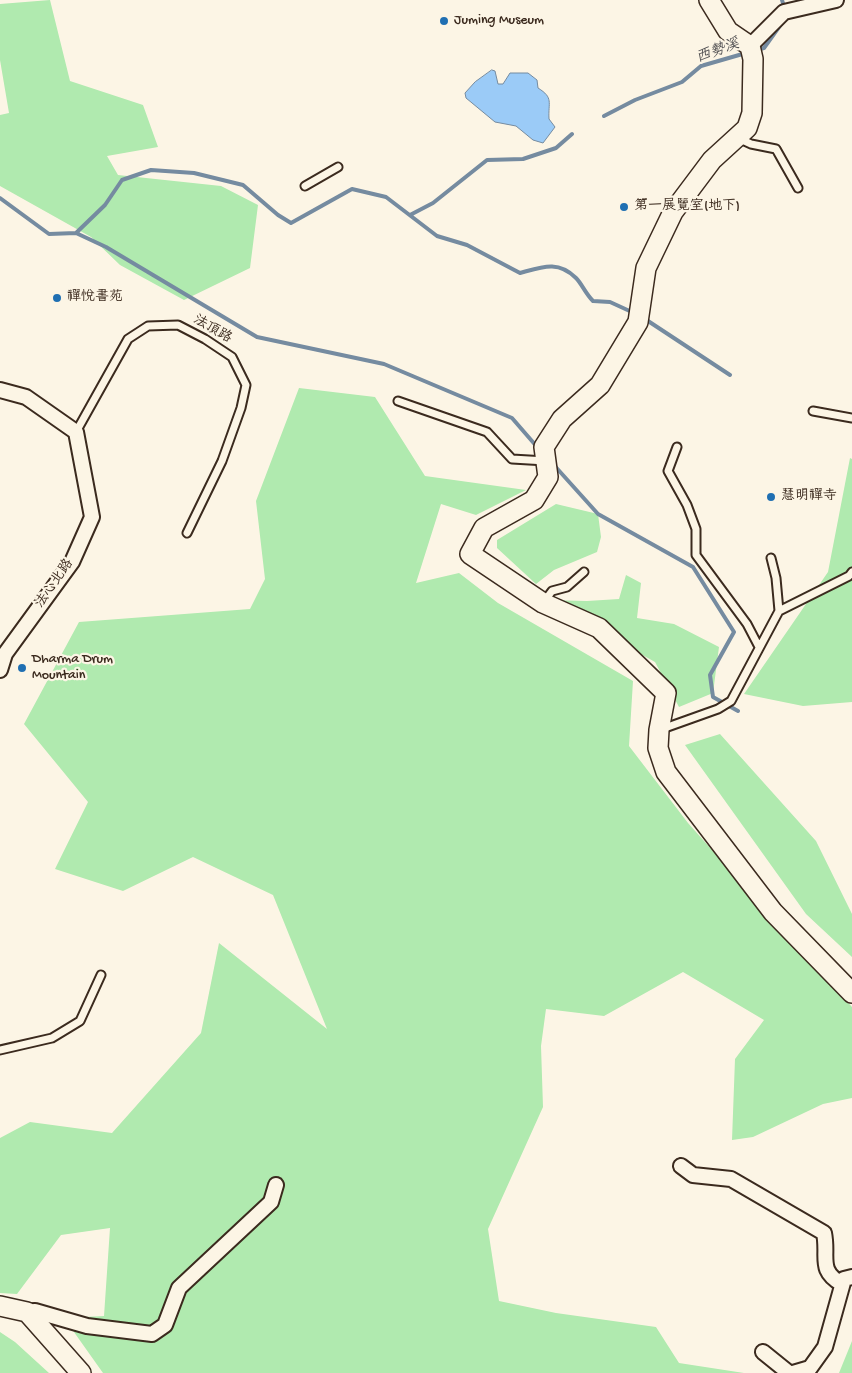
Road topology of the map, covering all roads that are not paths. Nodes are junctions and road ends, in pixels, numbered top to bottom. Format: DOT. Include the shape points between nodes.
graph roads {
  1 [pos="709,0"];
  2 [pos="836,0"];
  3 [pos="750,46"];
  4 [pos="738,138"];
  5 [pos="338,167"];
  6 [pos="305,186"];
  7 [pos="798,188"];
  8 [pos="0,390"];
  9 [pos="398,401"];
  10 [pos="813,412"];
  11 [pos="852,418"];
  12 [pos="76,432"];
  13 [pos="677,447"];
  14 [pos="546,461"];
  15 [pos="187,533"];
  16 [pos="771,558"];
  17 [pos="584,572"];
  18 [pos="852,572"];
  19 [pos="543,603"];
  20 [pos="780,611"];
  21 [pos="759,647"];
  22 [pos="0,670"];
  23 [pos="659,730"];
  24 [pos="101,975"];
  25 [pos="852,993"];
  26 [pos="0,1050"];
  27 [pos="681,1166"];
  28 [pos="276,1185"];
  29 [pos="847,1281"];
  30 [pos="0,1306"];
  31 [pos="27,1312"];
  32 [pos="763,1352"];
  33 [pos="81,1373"];
  34 [pos="789,1373"];
  35 [pos="793,1373"];
  1 -- 3 [label="street" via="728,31"];
  2 -- 3 [label="street" via="784,12"];
  3 -- 4 [label="street" via="752,113 747,128"];
  4 -- 7 [label="lane" via="776,149"];
  4 -- 14 [label="street" via="712,160 673,212 646,268 638,322 600,385 562,419 544,447"];
  5 -- 6 [label="lane"];
  8 -- 12 [label="street" via="26,397"];
  9 -- 14 [label="lane" via="487,432 512,459"];
  10 -- 11 [label="lane"];
  12 -- 15 [label="lane, 法頂路" via="128,339 148,326 178,325 232,357 246,384 241,408 222,460"];
  12 -- 22 [label="street, 法心北路" via="92,517 72,562 5,654"];
  13 -- 21 [label="lane" via="668,471 687,505 696,530 696,555 747,624"];
  14 -- 19 [label="street" via="548,477 534,500 484,528 470,554"];
  16 -- 20 [label="lane"];
  17 -- 19 [label="lane" via="567,588 552,591"];
  18 -- 20 [label="lane"];
  19 -- 23 [label="street" via="599,628 666,693"];
  20 -- 21 [label="lane"];
  21 -- 23 [label="lane" via="731,701 718,709"];
  23 -- 25 [label="street" via="658,748 666,772 773,912"];
  24 -- 26 [label="lane" via="80,1021 52,1038"];
  27 -- 29 [label="street" via="693,1175 731,1180 824,1233 825,1267 830,1277"];
  28 -- 31 [label="street" via="271,1202 179,1288 164,1325 152,1334 87,1326"];
  29 -- 35 [label="street" via="825,1347 810,1368"];
  30 -- 31 [label="street"];
  31 -- 33 [label="street"];
  32 -- 34 [label="street"];
}
